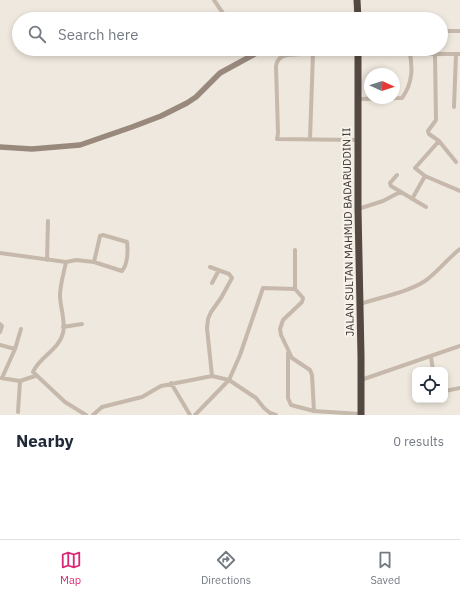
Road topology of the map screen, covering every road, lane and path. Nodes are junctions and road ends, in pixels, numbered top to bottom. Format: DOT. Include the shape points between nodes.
graph roads {
  1 [pos="214,0"];
  2 [pos="357,0"];
  3 [pos="222,12"];
  4 [pos="358,12"];
  5 [pos="448,31"];
  6 [pos="460,31"];
  7 [pos="448,54"];
  8 [pos="458,54"];
  9 [pos="250,56"];
  10 [pos="284,56"];
  11 [pos="312,56"];
  12 [pos="358,56"];
  13 [pos="410,56"];
  14 [pos="434,56"];
  15 [pos="358,99"];
  16 [pos="454,106"];
  17 [pos="310,139"];
  18 [pos="358,140"];
  19 [pos="439,141"];
  20 [pos="0,147"];
  21 [pos="456,162"];
  22 [pos="397,175"];
  23 [pos="425,176"];
  24 [pos="460,191"];
  25 [pos="400,192"];
  26 [pos="412,199"];
  27 [pos="426,207"];
  28 [pos="358,208"];
  29 [pos="48,221"];
  30 [pos="460,249"];
  31 [pos="296,250"];
  32 [pos="0,253"];
  33 [pos="47,260"];
  34 [pos="66,262"];
  35 [pos="94,262"];
  36 [pos="210,267"];
  37 [pos="219,270"];
  38 [pos="212,283"];
  39 [pos="295,289"];
  40 [pos="360,304"];
  41 [pos="0,324"];
  42 [pos="82,324"];
  43 [pos="63,326"];
  44 [pos="21,329"];
  45 [pos="0,332"];
  46 [pos="0,345"];
  47 [pos="460,347"];
  48 [pos="15,349"];
  49 [pos="460,350"];
  50 [pos="288,352"];
  51 [pos="431,357"];
  52 [pos="433,367"];
  53 [pos="35,376"];
  54 [pos="212,376"];
  55 [pos="1,378"];
  56 [pos="229,380"];
  57 [pos="361,380"];
  58 [pos="20,381"];
  59 [pos="171,383"];
  60 [pos="460,388"];
  61 [pos="448,390"];
  62 [pos="314,410"];
  63 [pos="18,412"];
  64 [pos="360,414"];
  65 [pos="86,415"];
  66 [pos="93,415"];
  67 [pos="190,415"];
  68 [pos="195,415"];
  69 [pos="276,415"];
  1 -- 3 [label="street"];
  2 -- 4 [label="highway"];
  5 -- 6 [label="street"];
  7 -- 8 [label="street"];
  8 -- 16 [label="street"];
  9 -- 20 [label="street" via="220,73 187,103 132,127 80,145"];
  10 -- 17 [label="street" via="278,60 276,66 277,139"];
  11 -- 17 [label="street"];
  12 -- 15 [label="highway, JALAN SULTAN MAHMUD BADARUDDIN II"];
  13 -- 15 [label="street" via="411,82 402,98"];
  14 -- 19 [label="street" via="436,120 428,130 429,134"];
  15 -- 18 [label="highway, JALAN SULTAN MAHMUD BADARUDDIN II"];
  17 -- 18 [label="street"];
  18 -- 28 [label="highway, JALAN SULTAN MAHMUD BADARUDDIN II"];
  19 -- 21 [label="street"];
  19 -- 23 [label="street" via="415,168"];
  22 -- 25 [label="street" via="390,185"];
  23 -- 24 [label="street"];
  23 -- 26 [label="street"];
  25 -- 26 [label="street"];
  25 -- 28 [label="street" via="383,201"];
  26 -- 27 [label="street"];
  28 -- 40 [label="highway, JALAN SULTAN MAHMUD BADARUDDIN II"];
  29 -- 33 [label="street"];
  30 -- 40 [label="street" via="427,280"];
  31 -- 39 [label="street"];
  32 -- 33 [label="street"];
  33 -- 34 [label="street"];
  34 -- 35 [label="street"];
  34 -- 43 [label="street" via="60,297"];
  35 -- 35 [label="street" via="100,236 127,242 124,270"];
  36 -- 37 [label="street"];
  37 -- 38 [label="street"];
  37 -- 54 [label="street" via="232,278 208,319"];
  39 -- 50 [label="street" via="303,300 283,320 280,329"];
  39 -- 56 [label="street" via="262,288"];
  40 -- 57 [label="highway, JALAN SULTAN MAHMUD BADARUDDIN II"];
  41 -- 45 [label="street"];
  42 -- 43 [label="street"];
  43 -- 53 [label="street" via="63,333 53,349 33,371"];
  44 -- 48 [label="street"];
  46 -- 48 [label="street"];
  47 -- 49 [label="street"];
  47 -- 51 [label="street"];
  48 -- 55 [label="street"];
  50 -- 62 [label="street" via="292,358 310,370"];
  50 -- 62 [label="street" via="289,403 294,407"];
  51 -- 52 [label="street"];
  51 -- 57 [label="street"];
  53 -- 58 [label="street"];
  53 -- 65 [label="street" via="65,402"];
  54 -- 56 [label="street"];
  54 -- 59 [label="street"];
  55 -- 58 [label="street"];
  56 -- 68 [label="street"];
  56 -- 69 [label="street"];
  57 -- 64 [label="highway, JALAN SULTAN MAHMUD BADARUDDIN II"];
  58 -- 63 [label="street"];
  59 -- 66 [label="street" via="142,397 102,407"];
  59 -- 67 [label="street"];
  60 -- 61 [label="street"];
  62 -- 64 [label="street"];
}
